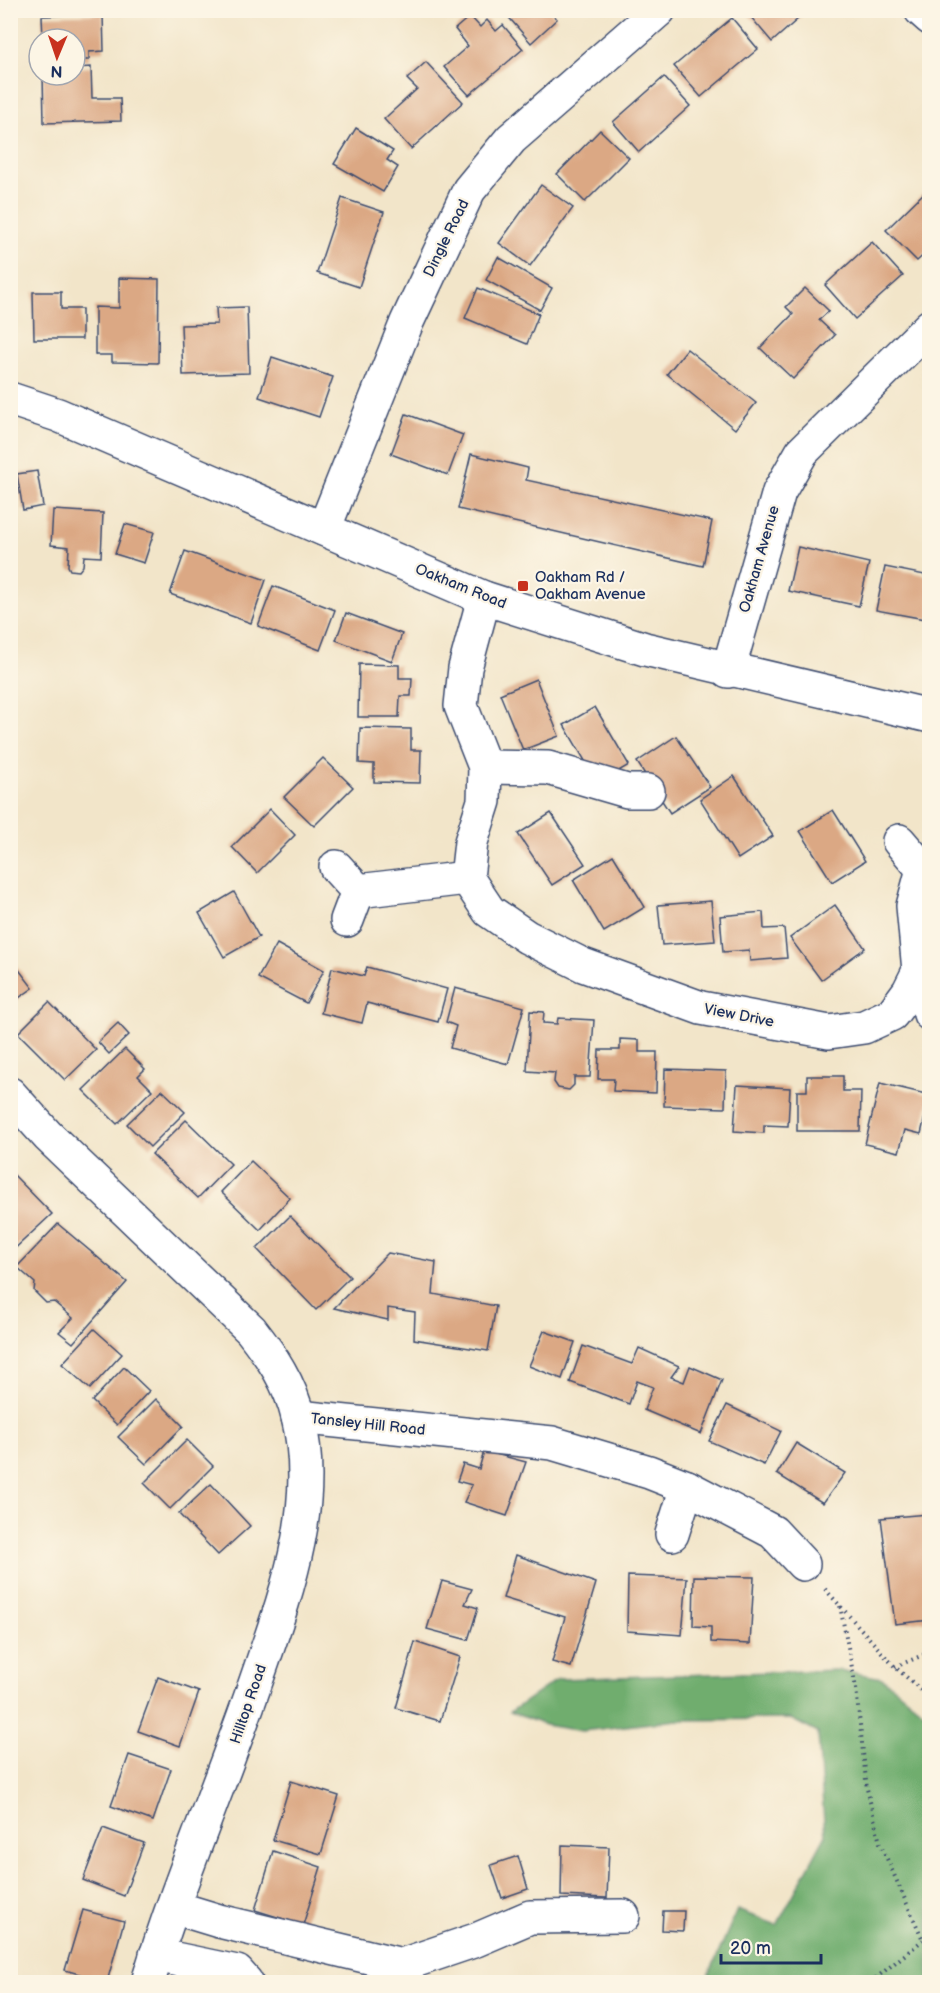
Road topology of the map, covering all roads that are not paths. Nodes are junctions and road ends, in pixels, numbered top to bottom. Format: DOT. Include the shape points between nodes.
graph roads {
  1 [pos="659,10"];
  2 [pos="921,10"];
  3 [pos="930,18"];
  4 [pos="930,326"];
  5 [pos="10,399"];
  6 [pos="324,529"];
  7 [pos="484,598"];
  8 [pos="728,671"];
  9 [pos="930,716"];
  10 [pos="485,767"];
  11 [pos="648,791"];
  12 [pos="899,841"];
  13 [pos="336,867"];
  14 [pos="926,867"];
  15 [pos="467,878"];
  16 [pos="918,971"];
  17 [pos="930,1014"];
  18 [pos="10,1094"];
  19 [pos="298,1417"];
  20 [pos="687,1487"];
  21 [pos="672,1534"];
  22 [pos="803,1564"];
  23 [pos="173,1906"];
  24 [pos="623,1916"];
  25 [pos="152,1969"];
  26 [pos="246,1983"];
  1 -- 6 [label="street, Dingle Road" via="511,140 469,190 407,321"];
  2 -- 3 [label="street"];
  4 -- 8 [label="street, Oakham Avenue" via="802,452 779,492"];
  5 -- 6 [label="street, Oakham Road" via="58,415"];
  6 -- 7 [label="street, Oakham Road"];
  7 -- 8 [label="street, Oakham Road" via="645,650"];
  7 -- 10 [label="street" via="465,668 461,705"];
  8 -- 9 [label="street, Oakham Road"];
  10 -- 11 [label="street" via="548,768 627,791"];
  10 -- 15 [label="street" via="484,801 471,842"];
  12 -- 14 [label="street"];
  13 -- 15 [label="street" via="353,906"];
  14 -- 16 [label="street" via="913,906"];
  15 -- 16 [label="street, View Drive" via="489,911 527,937 583,965 701,1008 829,1032 864,1027 892,1014"];
  16 -- 17 [label="street"];
  18 -- 19 [label="street, Tansley Hill Road" via="48,1136 251,1330 278,1366"];
  19 -- 20 [label="street, Tansley Hill Road" via="552,1443"];
  19 -- 23 [label="street, Hilltop Road" via="305,1492 289,1585"];
  20 -- 21 [label="street"];
  20 -- 22 [label="street, Tansley Hill Road" via="772,1532"];
  23 -- 24 [label="street" via="402,1965 530,1917"];
  23 -- 25 [label="street, Hilltop Road"];
  25 -- 26 [label="street" via="237,1972"];
}
